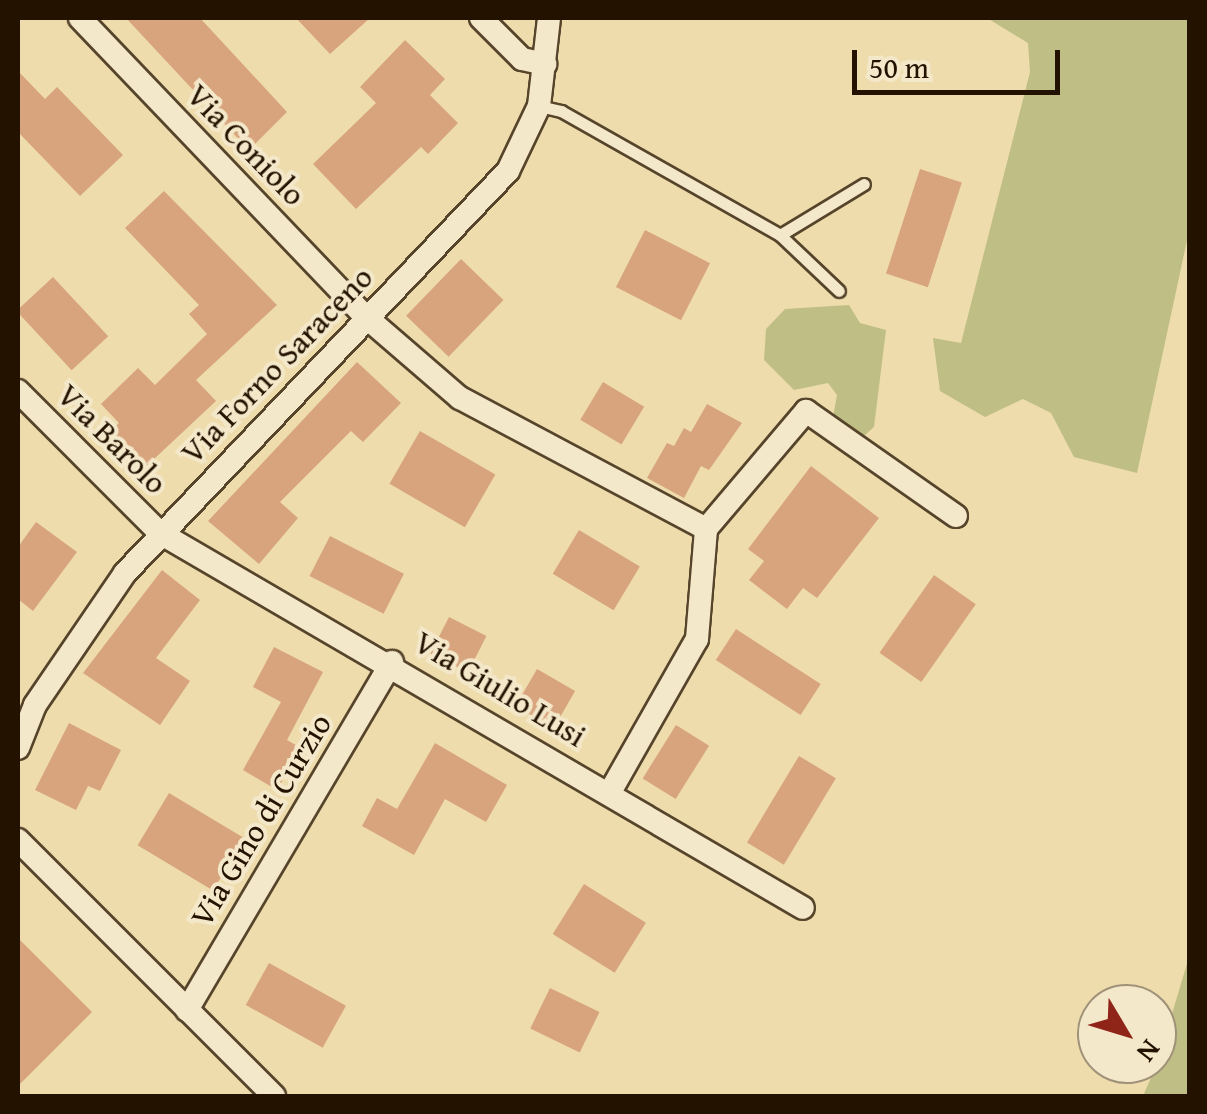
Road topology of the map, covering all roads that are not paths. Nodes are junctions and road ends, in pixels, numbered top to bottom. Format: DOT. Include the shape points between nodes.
graph roads {
  1 [pos="80,18"];
  2 [pos="481,18"];
  3 [pos="548,18"];
  4 [pos="545,64"];
  5 [pos="539,106"];
  6 [pos="864,184"];
  7 [pos="780,236"];
  8 [pos="839,291"];
  9 [pos="366,316"];
  10 [pos="18,390"];
  11 [pos="956,516"];
  12 [pos="706,529"];
  13 [pos="160,533"];
  14 [pos="392,662"];
  15 [pos="18,748"];
  16 [pos="610,792"];
  17 [pos="18,840"];
  18 [pos="804,908"];
  19 [pos="187,1010"];
  20 [pos="274,1096"];
  1 -- 9 [label="street, Via Coniolo"];
  2 -- 4 [label="street" via="522,59"];
  3 -- 4 [label="street, Via Forno Saraceno"];
  4 -- 5 [label="street, Via Forno Saraceno"];
  5 -- 7 [label="lane" via="561,111"];
  5 -- 9 [label="street, Via Forno Saraceno" via="508,171"];
  6 -- 7 [label="lane"];
  7 -- 8 [label="lane"];
  9 -- 12 [label="street, Via Coniolo" via="460,398"];
  9 -- 13 [label="street, Via Forno Saraceno"];
  10 -- 13 [label="street, Via Barolo"];
  11 -- 12 [label="street" via="806,411"];
  12 -- 16 [label="street" via="697,638"];
  13 -- 14 [label="street, Via Giulio Lusi"];
  13 -- 15 [label="street, Via Forno Saraceno" via="96,610 35,704"];
  14 -- 16 [label="street, Via Giulio Lusi"];
  14 -- 19 [label="street, Via Gino di Curzio"];
  16 -- 18 [label="street, Via Giulio Lusi"];
  17 -- 19 [label="street"];
  19 -- 20 [label="street"];
}
